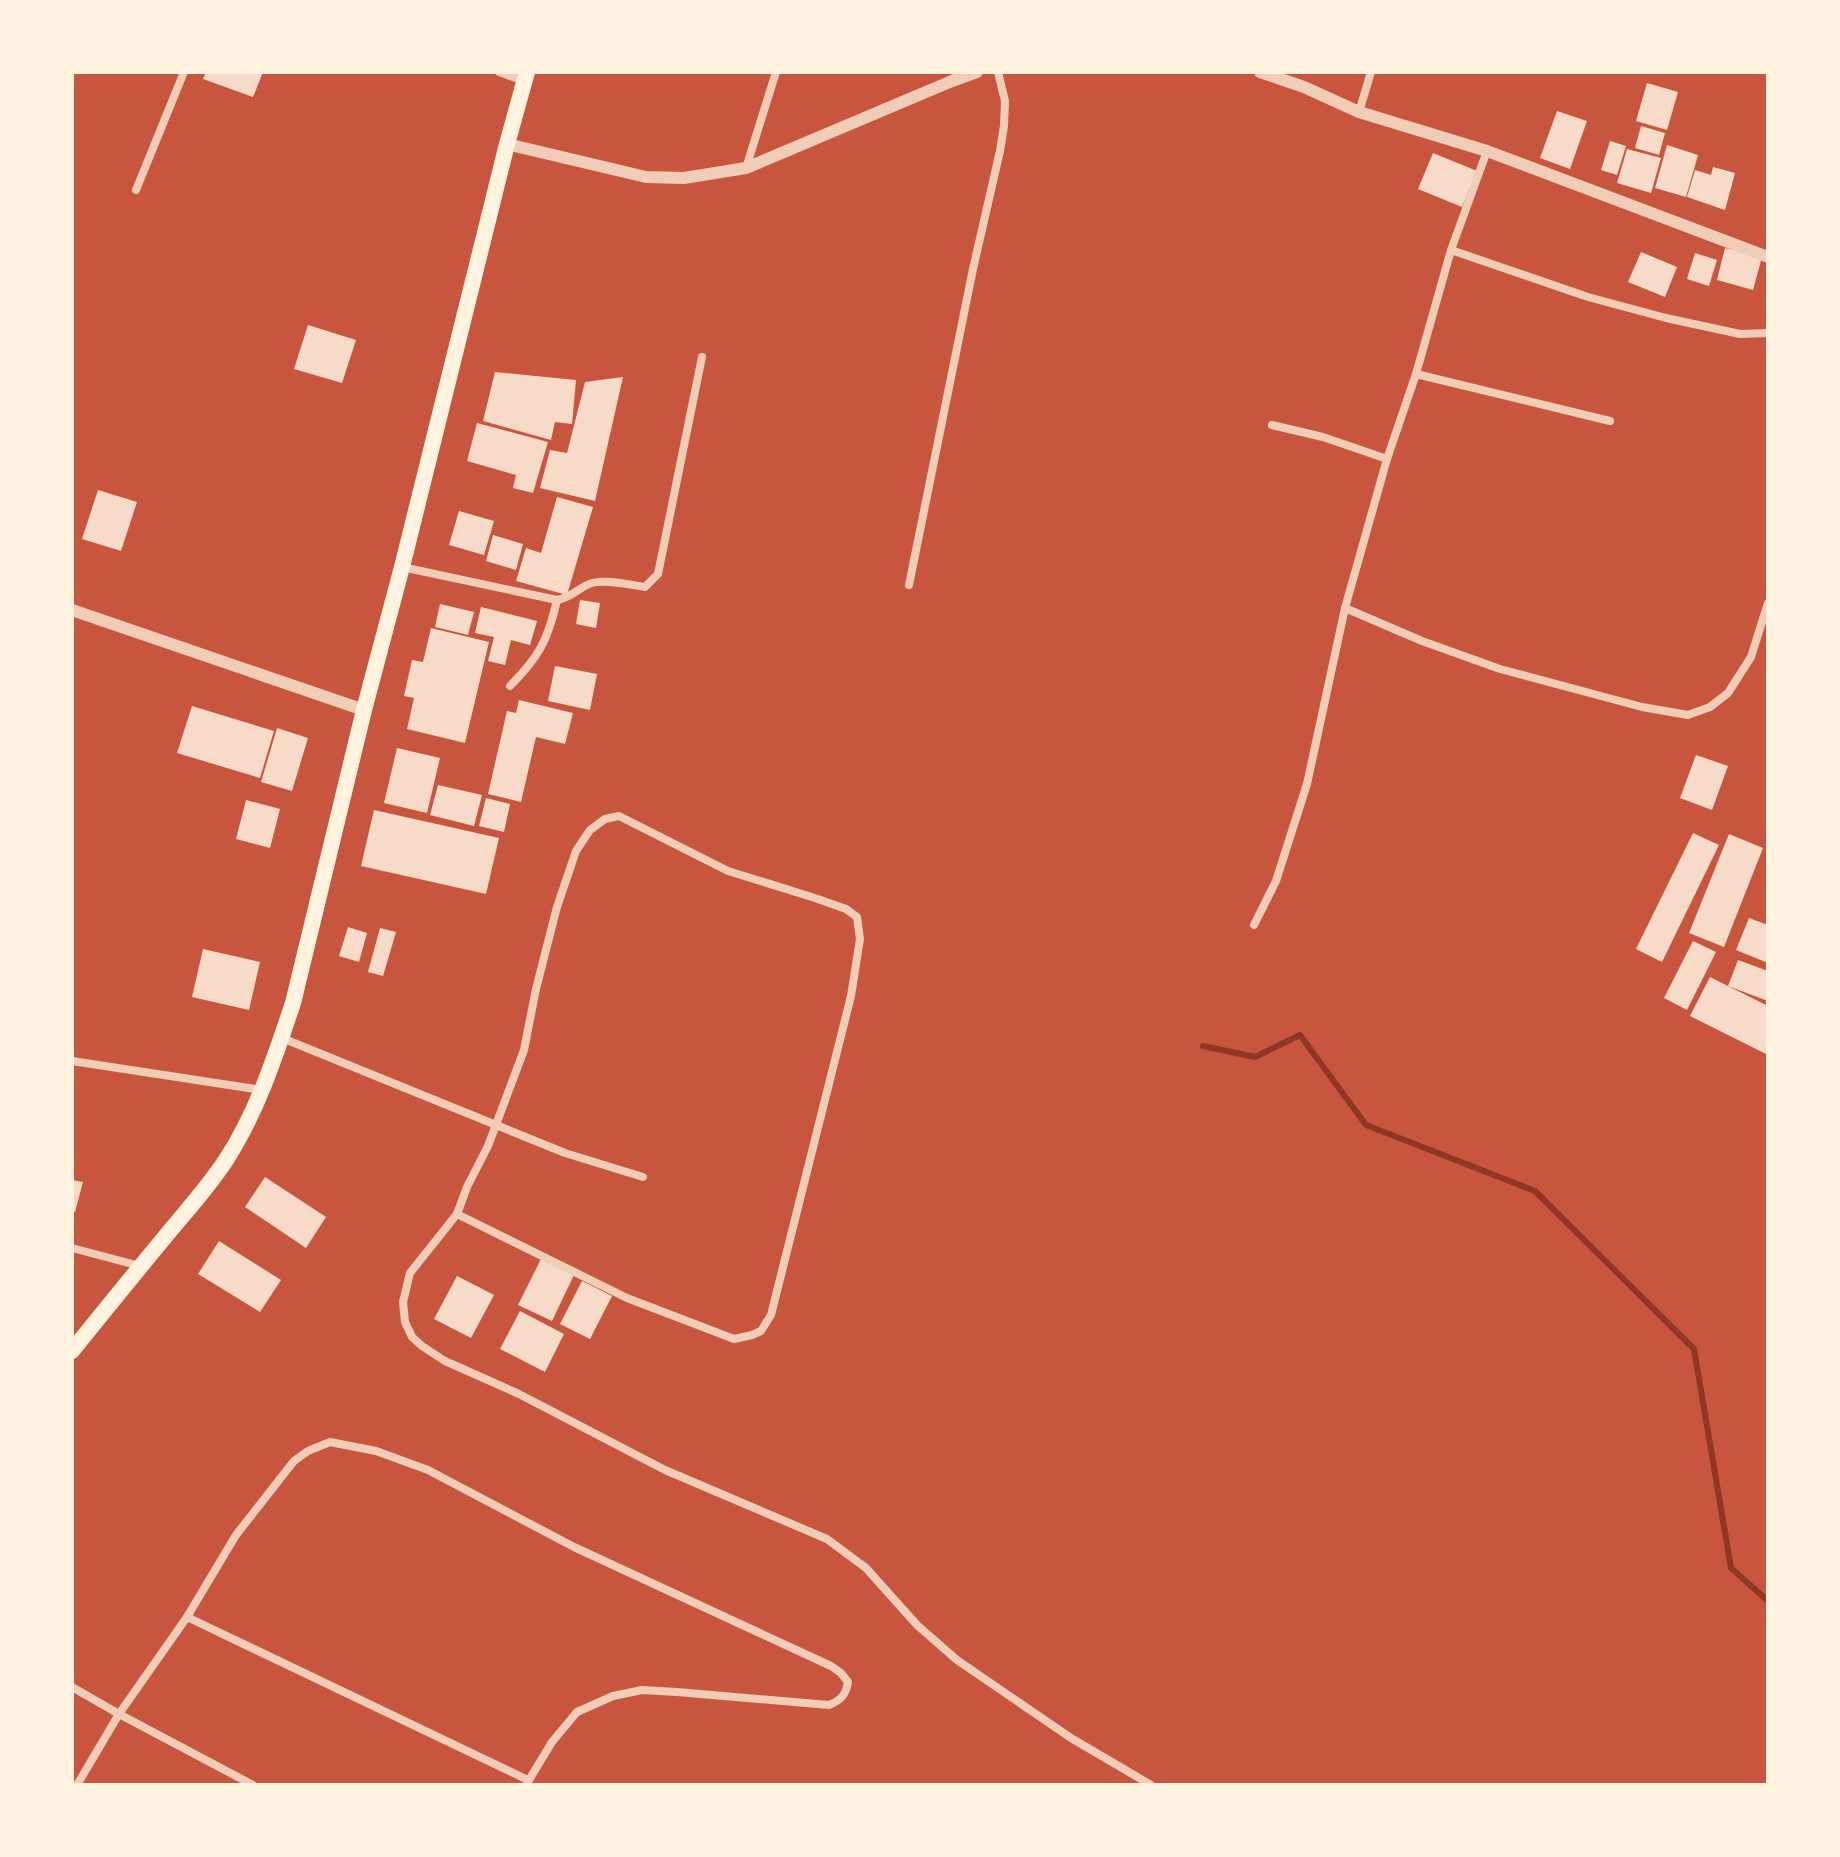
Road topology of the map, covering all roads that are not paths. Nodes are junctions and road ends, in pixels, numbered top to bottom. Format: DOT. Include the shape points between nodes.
graph roads {
  1 [pos="184,72"];
  2 [pos="499,72"];
  3 [pos="776,72"];
  4 [pos="977,72"];
  5 [pos="998,72"];
  6 [pos="1260,72"];
  7 [pos="1371,72"];
  8 [pos="526,76"];
  9 [pos="1359,112"];
  10 [pos="507,144"];
  11 [pos="1487,151"];
  12 [pos="746,168"];
  13 [pos="136,190"];
  14 [pos="1451,250"];
  15 [pos="1768,257"];
  16 [pos="1768,333"];
  17 [pos="702,357"];
  18 [pos="1416,374"];
  19 [pos="1610,421"];
  20 [pos="1272,425"];
  21 [pos="1387,459"];
  22 [pos="402,567"];
  23 [pos="909,585"];
  24 [pos="557,600"];
  25 [pos="1768,603"];
  26 [pos="1345,608"];
  27 [pos="72,610"];
  28 [pos="510,686"];
  29 [pos="364,710"];
  30 [pos="1254,925"];
  31 [pos="282,1038"];
  32 [pos="72,1061"];
  33 [pos="262,1090"];
  34 [pos="495,1125"];
  35 [pos="643,1177"];
  36 [pos="457,1214"];
  37 [pos="72,1248"];
  38 [pos="141,1266"];
  39 [pos="72,1351"];
  40 [pos="187,1617"];
  41 [pos="72,1687"];
  42 [pos="119,1714"];
  43 [pos="527,1782"];
  44 [pos="77,1785"];
  45 [pos="253,1785"];
  46 [pos="1151,1785"];
  1 -- 13 [label="street"];
  2 -- 8 [label="street"];
  3 -- 12 [label="street"];
  4 -- 12 [label="street"];
  5 -- 23 [label="street" via="1005,101 1000,151"];
  6 -- 9 [label="street"];
  7 -- 9 [label="street"];
  8 -- 10 [label="main road"];
  9 -- 11 [label="street"];
  10 -- 12 [label="street" via="646,177 684,178"];
  10 -- 22 [label="main road"];
  11 -- 14 [label="street"];
  11 -- 15 [label="street"];
  14 -- 16 [label="street" via="1666,318 1740,334"];
  14 -- 18 [label="street"];
  17 -- 24 [label="street" via="658,574 645,587 593,583"];
  18 -- 19 [label="street"];
  18 -- 21 [label="street"];
  20 -- 21 [label="street"];
  21 -- 26 [label="street"];
  22 -- 24 [label="street"];
  22 -- 29 [label="main road"];
  24 -- 28 [label="street" via="540,651"];
  25 -- 26 [label="street" via="1751,657 1728,693 1688,715 1500,669"];
  26 -- 30 [label="street" via="1307,784 1276,881"];
  27 -- 29 [label="street"];
  29 -- 31 [label="main road"];
  31 -- 33 [label="main road"];
  31 -- 34 [label="street"];
  32 -- 33 [label="street"];
  33 -- 38 [label="main road" via="225,1161"];
  34 -- 35 [label="street"];
  34 -- 36 [label="street"];
  34 -- 36 [label="street" via="524,1050 557,907 576,851 605,819 619,816 728,871 857,917 860,939 851,996 771,1315 761,1331 734,1339 707,1329 627,1298"];
  36 -- 46 [label="street" via="410,1273 403,1302 405,1322 422,1346 665,1470 827,1539 866,1568 957,1660"];
  37 -- 38 [label="street"];
  38 -- 39 [label="main road"];
  40 -- 42 [label="street"];
  40 -- 43 [label="street"];
  40 -- 43 [label="street" via="236,1535 294,1461 330,1442 428,1470 574,1547 831,1666 848,1682 840,1701 829,1705 642,1690 613,1696 577,1712"];
  41 -- 42 [label="street"];
  42 -- 44 [label="street"];
  42 -- 45 [label="street"];
}
